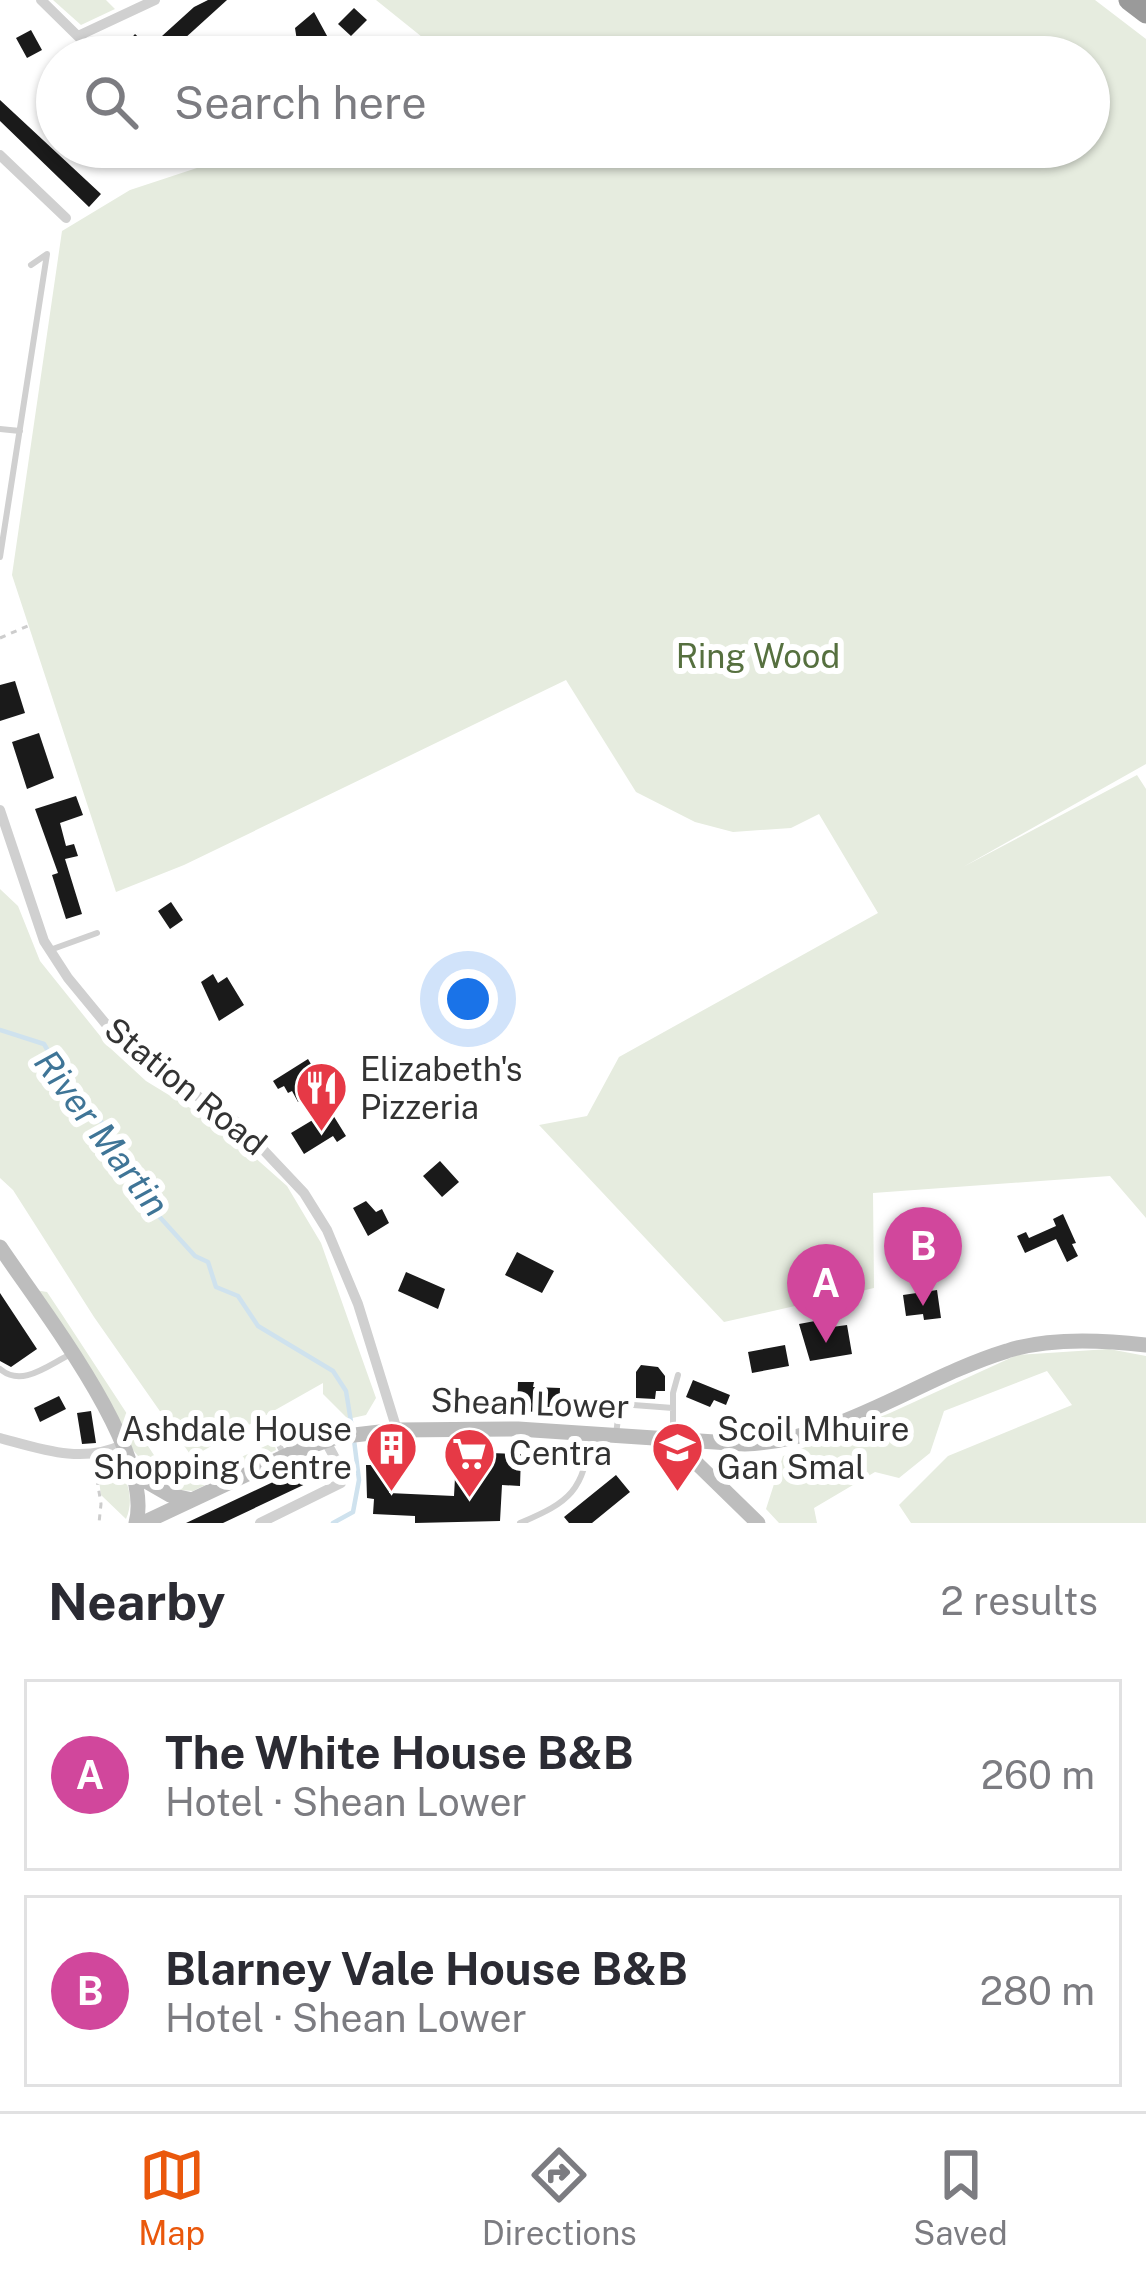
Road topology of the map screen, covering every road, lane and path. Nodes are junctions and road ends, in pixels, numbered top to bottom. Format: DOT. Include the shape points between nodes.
graph roads {
  1 [pos="40,0"];
  2 [pos="154,0"];
  3 [pos="1129,0"];
  4 [pos="1146,13"];
  5 [pos="78,36"];
  6 [pos="0,155"];
  7 [pos="66,218"];
  8 [pos="32,265"];
  9 [pos="0,429"];
  10 [pos="21,431"];
  11 [pos="0,557"];
  12 [pos="30,625"];
  13 [pos="0,638"];
  14 [pos="0,810"];
  15 [pos="97,933"];
  16 [pos="50,950"];
  17 [pos="0,1247"];
  18 [pos="1146,1345"];
  19 [pos="71,1354"];
  20 [pos="0,1369"];
  21 [pos="678,1375"];
  22 [pos="673,1408"];
  23 [pos="397,1430"];
  24 [pos="591,1432"];
  25 [pos="616,1433"];
  26 [pos="0,1438"];
  27 [pos="333,1438"];
  28 [pos="678,1438"];
  29 [pos="277,1439"];
  30 [pos="733,1443"];
  31 [pos="124,1449"];
  32 [pos="93,1454"];
  33 [pos="285,1456"];
  34 [pos="144,1480"];
  35 [pos="717,1482"];
  36 [pos="192,1500"];
  37 [pos="161,1515"];
  38 [pos="99,1523"];
  39 [pos="140,1523"];
  40 [pos="260,1523"];
  41 [pos="520,1523"];
  42 [pos="758,1523"];
  1 -- 5 [label="street"];
  2 -- 5 [label="street"];
  3 -- 4 [label="highway"];
  6 -- 7 [label="street"];
  8 -- 10 [label="lane" via="47,254"];
  9 -- 10 [label="lane"];
  10 -- 11 [label="lane"];
  12 -- 13 [label="path"];
  14 -- 16 [label="street, Station Road"];
  15 -- 16 [label="lane"];
  16 -- 23 [label="street, Station Road" via="110,1029 238,1124 304,1193 352,1291"];
  17 -- 19 [label="main road"];
  18 -- 30 [label="main road, Shean Lower" via="1010,1349 823,1432"];
  19 -- 20 [label="lane" via="23,1378"];
  19 -- 31 [label="main road"];
  21 -- 22 [label="lane"];
  22 -- 25 [label="lane" via="620,1404"];
  22 -- 28 [label="lane"];
  23 -- 24 [label="main road, Shean Lower"];
  23 -- 27 [label="main road, Shean Lower"];
  24 -- 25 [label="main road, Shean Lower"];
  24 -- 41 [label="lane" via="586,1469 569,1497"];
  25 -- 28 [label="main road, Shean Lower"];
  26 -- 32 [label="street"];
  27 -- 33 [label="main road, Shean Lower"];
  27 -- 40 [label="street" via="340,1483"];
  28 -- 30 [label="main road, Shean Lower"];
  28 -- 35 [label="main road"];
  29 -- 33 [label="lane"];
  30 -- 35 [label="main road"];
  31 -- 32 [label="street"];
  31 -- 34 [label="main road"];
  31 -- 39 [label="main road"];
  32 -- 38 [label="path"];
  33 -- 36 [label="main road, Shean Lower"];
  34 -- 36 [label="main road"];
  34 -- 37 [label="main road"];
  35 -- 42 [label="main road"];
  36 -- 37 [label="main road, Shean Lower"];
  37 -- 39 [label="main road, Shean Lower"];
}
